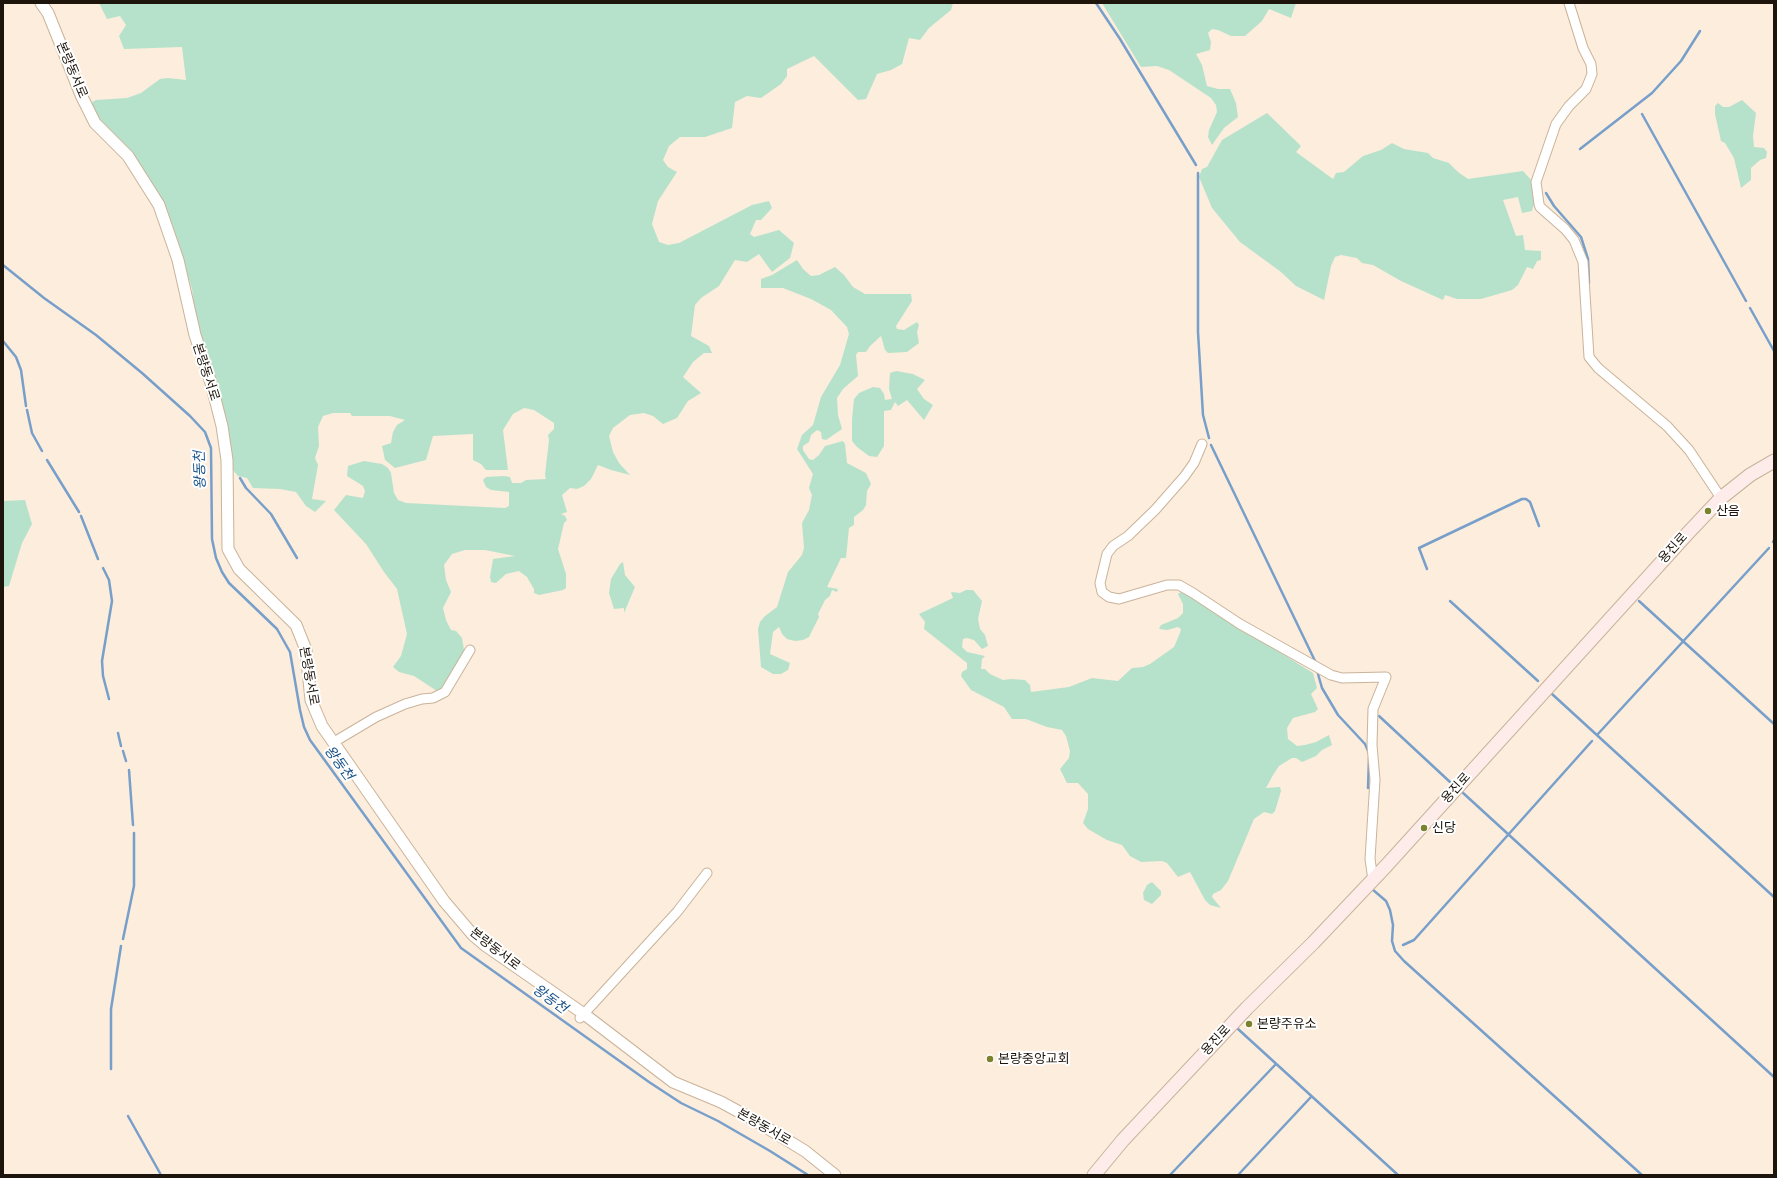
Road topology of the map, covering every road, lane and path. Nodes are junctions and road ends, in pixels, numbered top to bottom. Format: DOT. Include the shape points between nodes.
graph roads {
  1 [pos="41,3"];
  2 [pos="1569,3"];
  3 [pos="1202,444"];
  4 [pos="1774,461"];
  5 [pos="1721,498"];
  6 [pos="470,650"];
  7 [pos="334,742"];
  8 [pos="707,873"];
  9 [pos="1373,880"];
  10 [pos="582,1016"];
  11 [pos="834,1175"];
  12 [pos="1094,1175"];
  1 -- 7 [label="street, 본량동서로" via="48,13 95,123 128,156 159,205 178,260 195,335 222,426 228,467 228,549 239,569 296,626 306,650 311,700 322,726"];
  2 -- 5 [label="street" via="1583,48 1591,64 1592,74 1586,89 1556,124 1536,182 1539,204 1574,240 1582,262 1589,357 1598,368 1667,426 1689,450"];
  3 -- 9 [label="street" via="1194,463 1179,483 1155,510 1107,554 1100,582 1102,592 1119,599 1167,585 1179,585 1240,624 1331,675 1342,678 1386,677 1373,709 1372,745 1375,780 1370,859"];
  4 -- 5 [label="main road, 용진로" via="1750,475"];
  5 -- 9 [label="main road, 용진로"];
  6 -- 7 [label="street" via="445,692 433,698 405,704 376,717"];
  7 -- 10 [label="street, 본량동서로" via="444,901 473,935"];
  8 -- 10 [label="street" via="677,912"];
  9 -- 12 [label="main road, 용진로" via="1314,943 1247,1008 1123,1140"];
  10 -- 11 [label="street, 본량동서로" via="673,1082 721,1102 754,1120 806,1151"];
}
